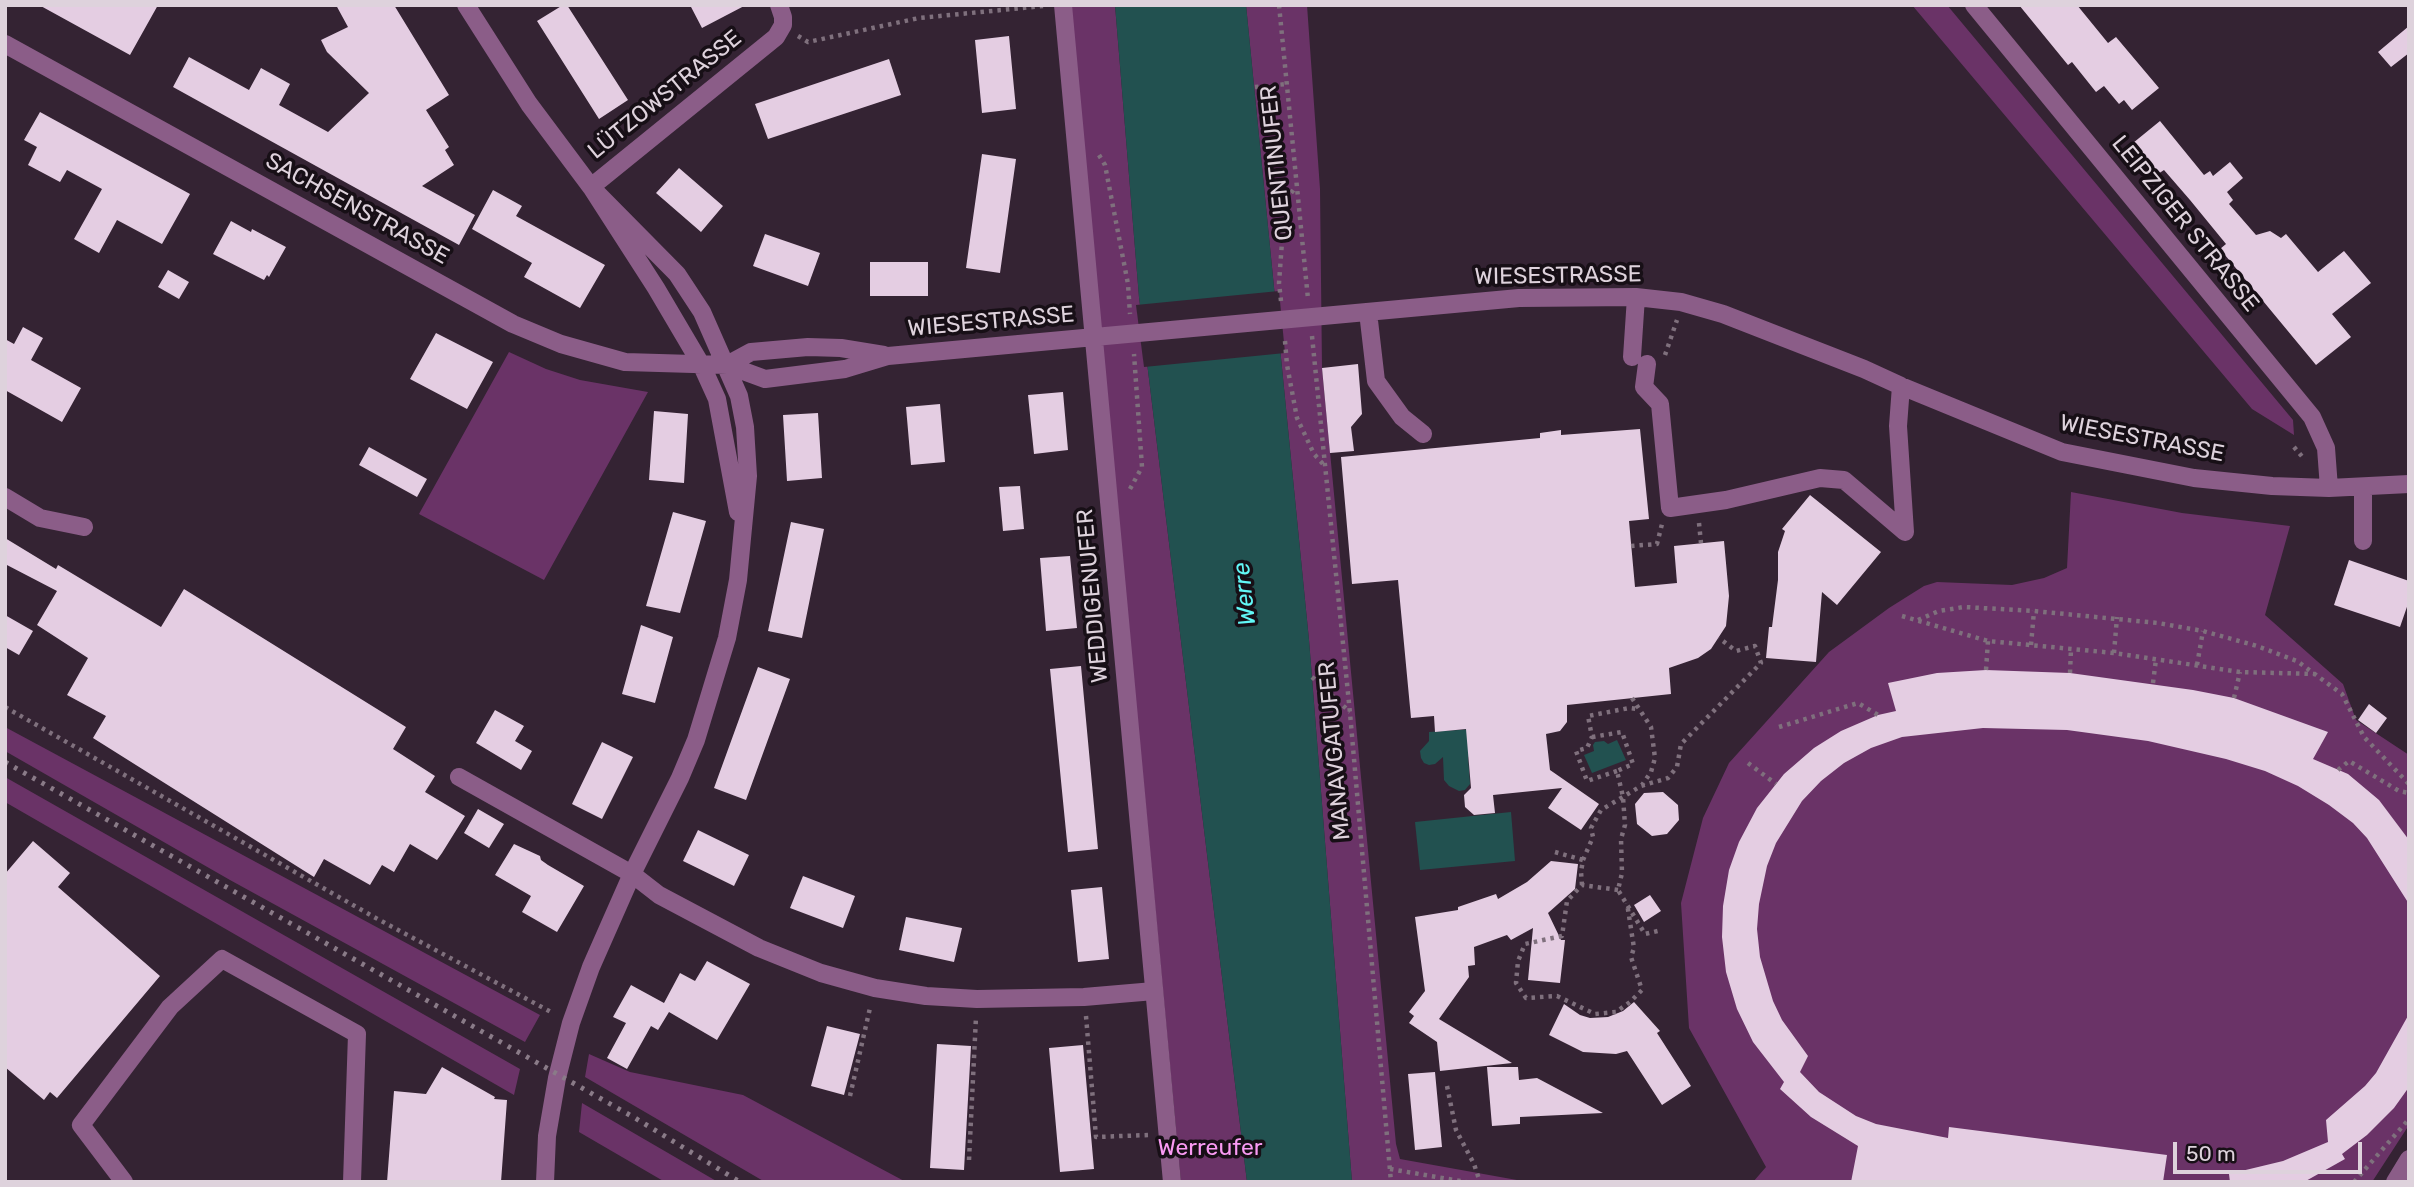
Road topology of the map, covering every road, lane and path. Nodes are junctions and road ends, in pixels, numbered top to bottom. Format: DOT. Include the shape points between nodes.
graph roads {
  1 [pos="466,5"];
  2 [pos="779,5"];
  3 [pos="1048,5"];
  4 [pos="1063,5"];
  5 [pos="1279,5"];
  6 [pos="1973,5"];
  7 [pos="783,25"];
  8 [pos="5,44"];
  9 [pos="1287,84"];
  10 [pos="1255,87"];
  11 [pos="591,187"];
  12 [pos="1636,297"];
  13 [pos="1681,302"];
  14 [pos="1368,312"];
  15 [pos="1306,318"];
  16 [pos="1093,338"];
  17 [pos="888,356"];
  18 [pos="1664,358"];
  19 [pos="727,365"];
  20 [pos="702,366"];
  21 [pos="1901,386"];
  22 [pos="1423,434"];
  23 [pos="2363,487"];
  24 [pos="2329,488"];
  25 [pos="2407,488"];
  26 [pos="5,497"];
  27 [pos="1671,508"];
  28 [pos="84,527"];
  29 [pos="741,529"];
  30 [pos="2363,541"];
  31 [pos="1631,547"];
  32 [pos="2034,611"];
  33 [pos="1902,616"];
  34 [pos="2117,617"];
  35 [pos="1918,620"];
  36 [pos="2203,631"];
  37 [pos="1719,638"];
  38 [pos="1988,641"];
  39 [pos="2031,645"];
  40 [pos="2071,649"];
  41 [pos="2114,653"];
  42 [pos="2156,659"];
  43 [pos="2197,665"];
  44 [pos="1986,670"];
  45 [pos="2240,672"];
  46 [pos="2070,673"];
  47 [pos="2316,674"];
  48 [pos="1312,677"];
  49 [pos="2153,683"];
  50 [pos="1632,698"];
  51 [pos="2234,698"];
  52 [pos="5,707"];
  53 [pos="1637,709"];
  54 [pos="1350,712"];
  55 [pos="1878,715"];
  56 [pos="1779,727"];
  57 [pos="1592,737"];
  58 [pos="1748,763"];
  59 [pos="2338,770"];
  60 [pos="1617,771"];
  61 [pos="459,777"];
  62 [pos="1776,784"];
  63 [pos="2409,784"];
  64 [pos="1641,786"];
  65 [pos="2409,793"];
  66 [pos="1623,797"];
  67 [pos="1555,852"];
  68 [pos="1583,860"];
  69 [pos="632,874"];
  70 [pos="1582,885"];
  71 [pos="1618,890"];
  72 [pos="1627,903"];
  73 [pos="1662,930"];
  74 [pos="875,988"];
  75 [pos="1154,991"];
  76 [pos="1084,997"];
  77 [pos="977,999"];
  78 [pos="551,1012"];
  79 [pos="1447,1086"];
  80 [pos="850,1096"];
  81 [pos="2409,1119"];
  82 [pos="1167,1134"];
  83 [pos="2409,1159"];
  84 [pos="969,1160"];
  85 [pos="1390,1169"];
  86 [pos="124,1182"];
  87 [pos="352,1182"];
  88 [pos="545,1182"];
  89 [pos="1172,1182"];
  90 [pos="1391,1182"];
  91 [pos="1466,1182"];
  92 [pos="1480,1182"];
  93 [pos="2354,1182"];
  94 [pos="2395,1182"];
  1 -- 11 [label="street" via="529,104"];
  2 -- 7 [label="street"];
  3 -- 7 [label="path" via="919,18 808,42"];
  4 -- 16 [label="street, WEDDIGENUFER"];
  5 -- 9 [label="path, QUENTINUFER"];
  6 -- 24 [label="street, LEIPZIGER STRASSE" via="2312,417 2326,448"];
  7 -- 11 [label="street, LÜTZOWSTRASSE" via="776,37"];
  8 -- 20 [label="street, SACHSENSTRASSE" via="513,324 561,344 625,362"];
  9 -- 10 [label="path"];
  9 -- 15 [label="path, QUENTINUFER"];
  11 -- 19 [label="street" via="677,274 702,312"];
  11 -- 20 [label="street"];
  12 -- 13 [label="street, WIESESTRASSE"];
  12 -- 14 [label="street, WIESESTRASSE" via="1519,298"];
  12 -- 27 [label="street" via="1639,360 1644,387 1660,404"];
  13 -- 18 [label="path"];
  13 -- 21 [label="street, WIESESTRASSE" via="1723,314"];
  14 -- 15 [label="street, WIESESTRASSE"];
  14 -- 22 [label="street" via="1376,381 1402,417"];
  15 -- 16 [label="street, WIESESTRASSE"];
  15 -- 54 [label="path, MANAVGATUFER"];
  16 -- 17 [label="street, WIESESTRASSE"];
  16 -- 75 [label="street, WEDDIGENUFER"];
  17 -- 19 [label="street, WIESESTRASSE" via="808,347 751,352"];
  17 -- 19 [label="street, WIESESTRASSE" via="845,369 765,379"];
  19 -- 20 [label="street, WIESESTRASSE"];
  19 -- 29 [label="street" via="745,427 748,476"];
  20 -- 29 [label="street" via="718,399"];
  21 -- 24 [label="street, WIESESTRASSE" via="2062,452 2194,478"];
  21 -- 27 [label="street" via="1898,426 1905,532 1844,480 1820,478"];
  23 -- 24 [label="street, WIESESTRASSE"];
  23 -- 25 [label="street, WIESESTRASSE"];
  23 -- 30 [label="street"];
  26 -- 28 [label="street" via="40,518"];
  27 -- 31 [label="path" via="1657,544"];
  29 -- 69 [label="street" via="738,580 710,696 680,778"];
  32 -- 34 [label="path"];
  32 -- 35 [label="path" via="1964,607"];
  32 -- 39 [label="path"];
  33 -- 35 [label="path"];
  34 -- 36 [label="path"];
  34 -- 41 [label="path"];
  35 -- 38 [label="path"];
  36 -- 43 [label="path"];
  36 -- 47 [label="path" via="2297,661"];
  37 -- 64 [label="path" via="1736,651 1755,646 1761,663 1681,744 1677,767 1668,778"];
  38 -- 39 [label="path"];
  38 -- 44 [label="path"];
  39 -- 40 [label="path"];
  40 -- 41 [label="path"];
  40 -- 46 [label="path"];
  41 -- 42 [label="path"];
  42 -- 43 [label="path"];
  42 -- 49 [label="path"];
  43 -- 45 [label="path"];
  45 -- 47 [label="path"];
  45 -- 51 [label="path"];
  47 -- 63 [label="path" via="2342,694 2364,737"];
  48 -- 54 [label="path"];
  50 -- 53 [label="path"];
  52 -- 78 [label="path"];
  53 -- 57 [label="path" via="1588,716"];
  53 -- 64 [label="path" via="1651,727 1655,758"];
  54 -- 85 [label="path, MANAVGATUFER"];
  55 -- 56 [label="path" via="1858,703"];
  57 -- 60 [label="path" via="1622,732 1633,764"];
  57 -- 60 [label="path" via="1587,748 1576,751 1587,781"];
  58 -- 62 [label="path"];
  59 -- 65 [label="path" via="2349,761"];
  60 -- 66 [label="path"];
  61 -- 69 [label="street"];
  64 -- 66 [label="path"];
  66 -- 68 [label="path" via="1601,810"];
  66 -- 71 [label="path" via="1625,825"];
  67 -- 68 [label="path"];
  68 -- 70 [label="path"];
  69 -- 74 [label="street" via="659,895 759,948"];
  69 -- 88 [label="street" via="571,1023 556,1078"];
  70 -- 71 [label="path"];
  70 -- 72 [label="path" via="1567,901 1562,936 1525,944 1516,983 1526,998 1557,996 1595,1014 1616,1012 1630,1002 1642,990 1631,957 1634,948"];
  71 -- 72 [label="path"];
  72 -- 73 [label="path" via="1645,934"];
  74 -- 77 [label="street"];
  74 -- 80 [label="path"];
  75 -- 76 [label="street"];
  75 -- 82 [label="street, WEDDIGENUFER"];
  76 -- 77 [label="street"];
  76 -- 82 [label="path" via="1096,1137"];
  77 -- 84 [label="path"];
  79 -- 92 [label="path" via="1456,1130"];
  81 -- 93 [label="path"];
  82 -- 89 [label="street, WEDDIGENUFER"];
  83 -- 94 [label="street"];
  85 -- 90 [label="path, MANAVGATUFER"];
  85 -- 91 [label="path"];
  86 -- 87 [label="street" via="81,1125 170,1007 222,959 357,1034"];
}
